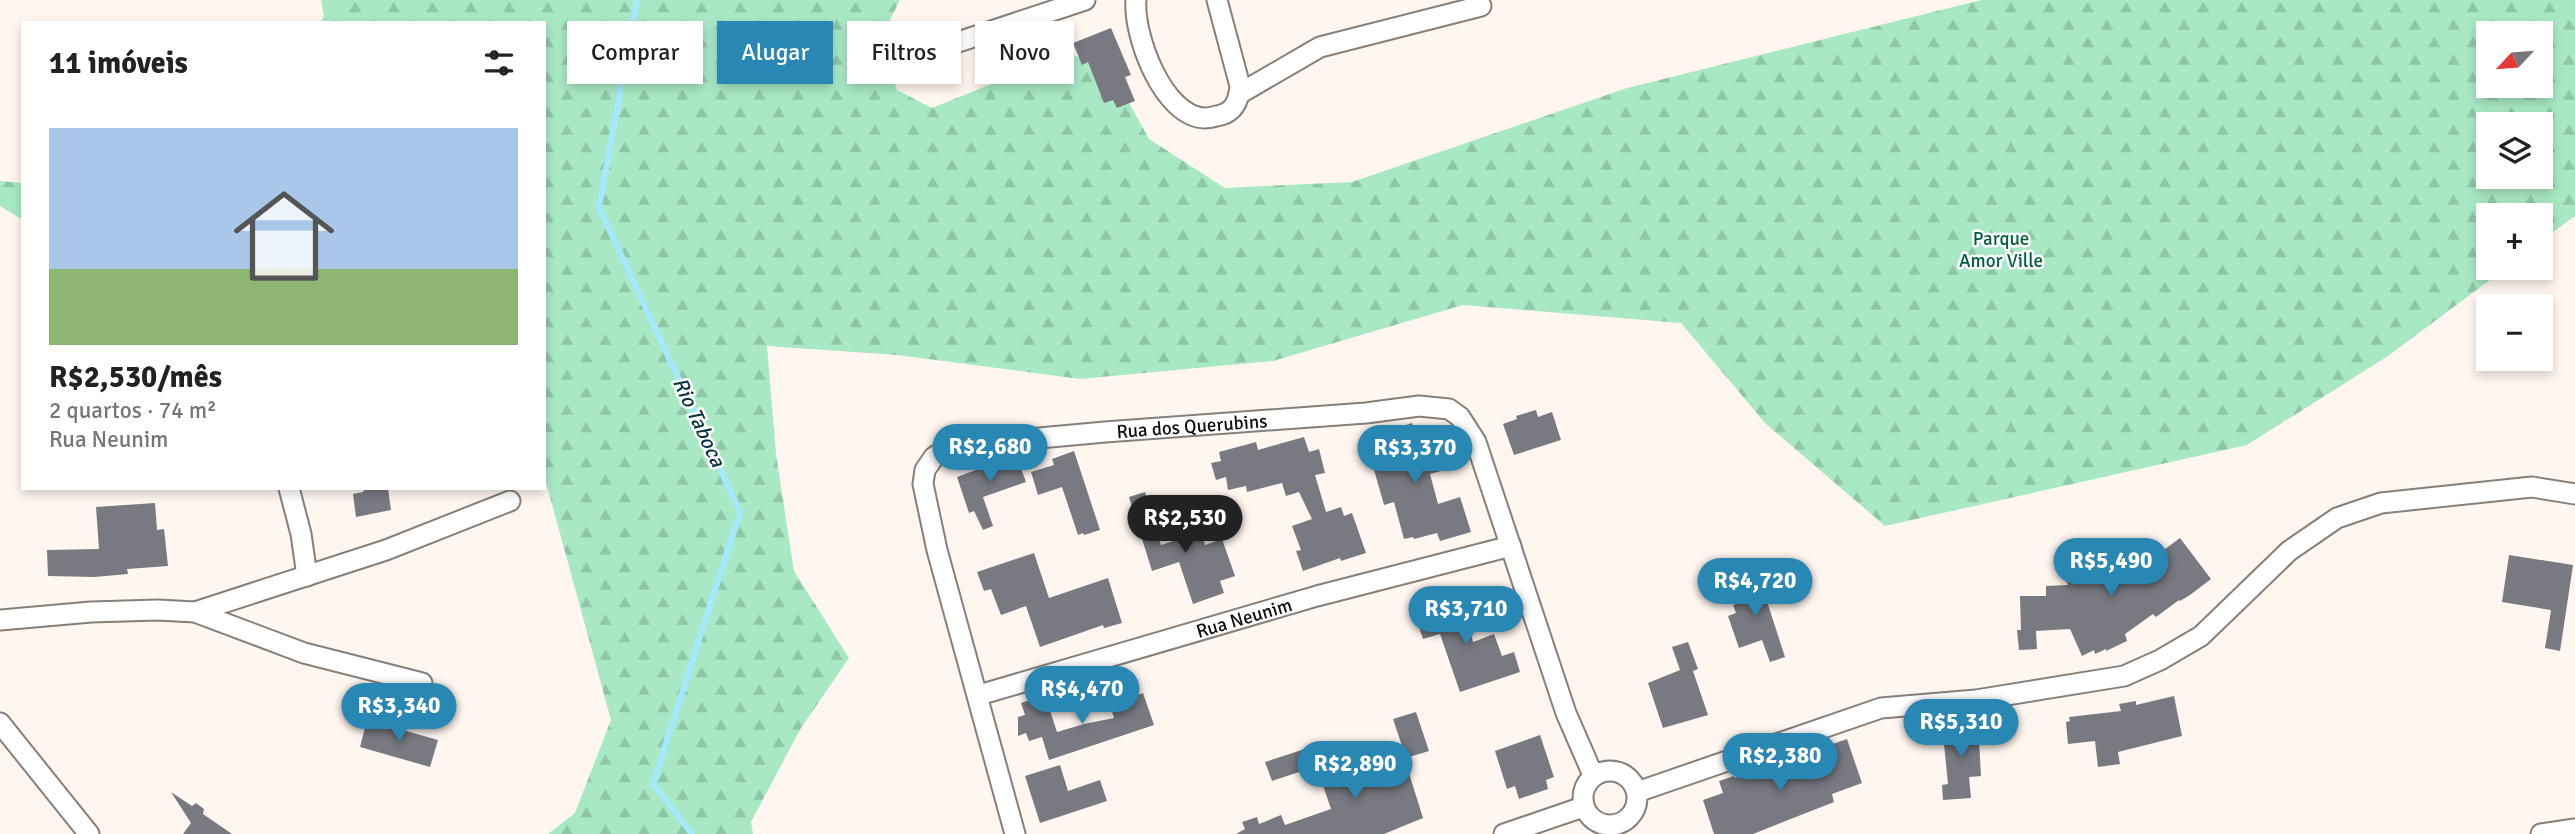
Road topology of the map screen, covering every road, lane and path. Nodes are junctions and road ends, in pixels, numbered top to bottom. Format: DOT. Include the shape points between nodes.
graph roads {
  1 [pos="1085,0"];
  2 [pos="1136,0"];
  3 [pos="1217,0"];
  4 [pos="1480,6"];
  5 [pos="961,41"];
  6 [pos="1240,94"];
  7 [pos="290,490"];
  8 [pos="2575,494"];
  9 [pos="510,501"];
  10 [pos="1511,546"];
  11 [pos="307,576"];
  12 [pos="195,612"];
  13 [pos="0,620"];
  14 [pos="422,683"];
  15 [pos="979,695"];
  16 [pos="0,723"];
  17 [pos="1593,775"];
  18 [pos="1637,792"];
  19 [pos="1583,807"];
  20 [pos="2575,829"];
  21 [pos="1611,830"];
  22 [pos="89,834"];
  23 [pos="1015,834"];
  24 [pos="1504,834"];
  25 [pos="2541,834"];
  1 -- 5 [label="street"];
  2 -- 6 [label="street" via="1137,29 1144,50 1164,91 1182,109 1203,118 1225,114"];
  3 -- 6 [label="street"];
  4 -- 6 [label="street" via="1320,47"];
  7 -- 11 [label="street"];
  8 -- 18 [label="street" via="2532,487 2381,503 2337,518 2289,551 2201,636 2124,676 1976,700 1881,708"];
  9 -- 11 [label="street"];
  10 -- 15 [label="street, Rua Neunim" via="1317,596"];
  10 -- 15 [label="street, Rua dos Querubins" via="1476,442 1460,417 1448,409 1419,406 951,446 934,457 923,484"];
  10 -- 17 [label="street, Rua dos Querubins" via="1566,713"];
  11 -- 12 [label="street"];
  12 -- 13 [label="street" via="91,612"];
  12 -- 14 [label="street" via="304,653"];
  15 -- 23 [label="street, Rua dos Querubins"];
  16 -- 22 [label="street"];
  17 -- 18 [label="street" via="1606,770 1620,772"];
  17 -- 19 [label="street" via="1583,789"];
  18 -- 21 [label="street" via="1636,809 1626,822"];
  19 -- 21 [label="street" via="1593,821"];
  19 -- 24 [label="street"];
  20 -- 25 [label="street"];
}
